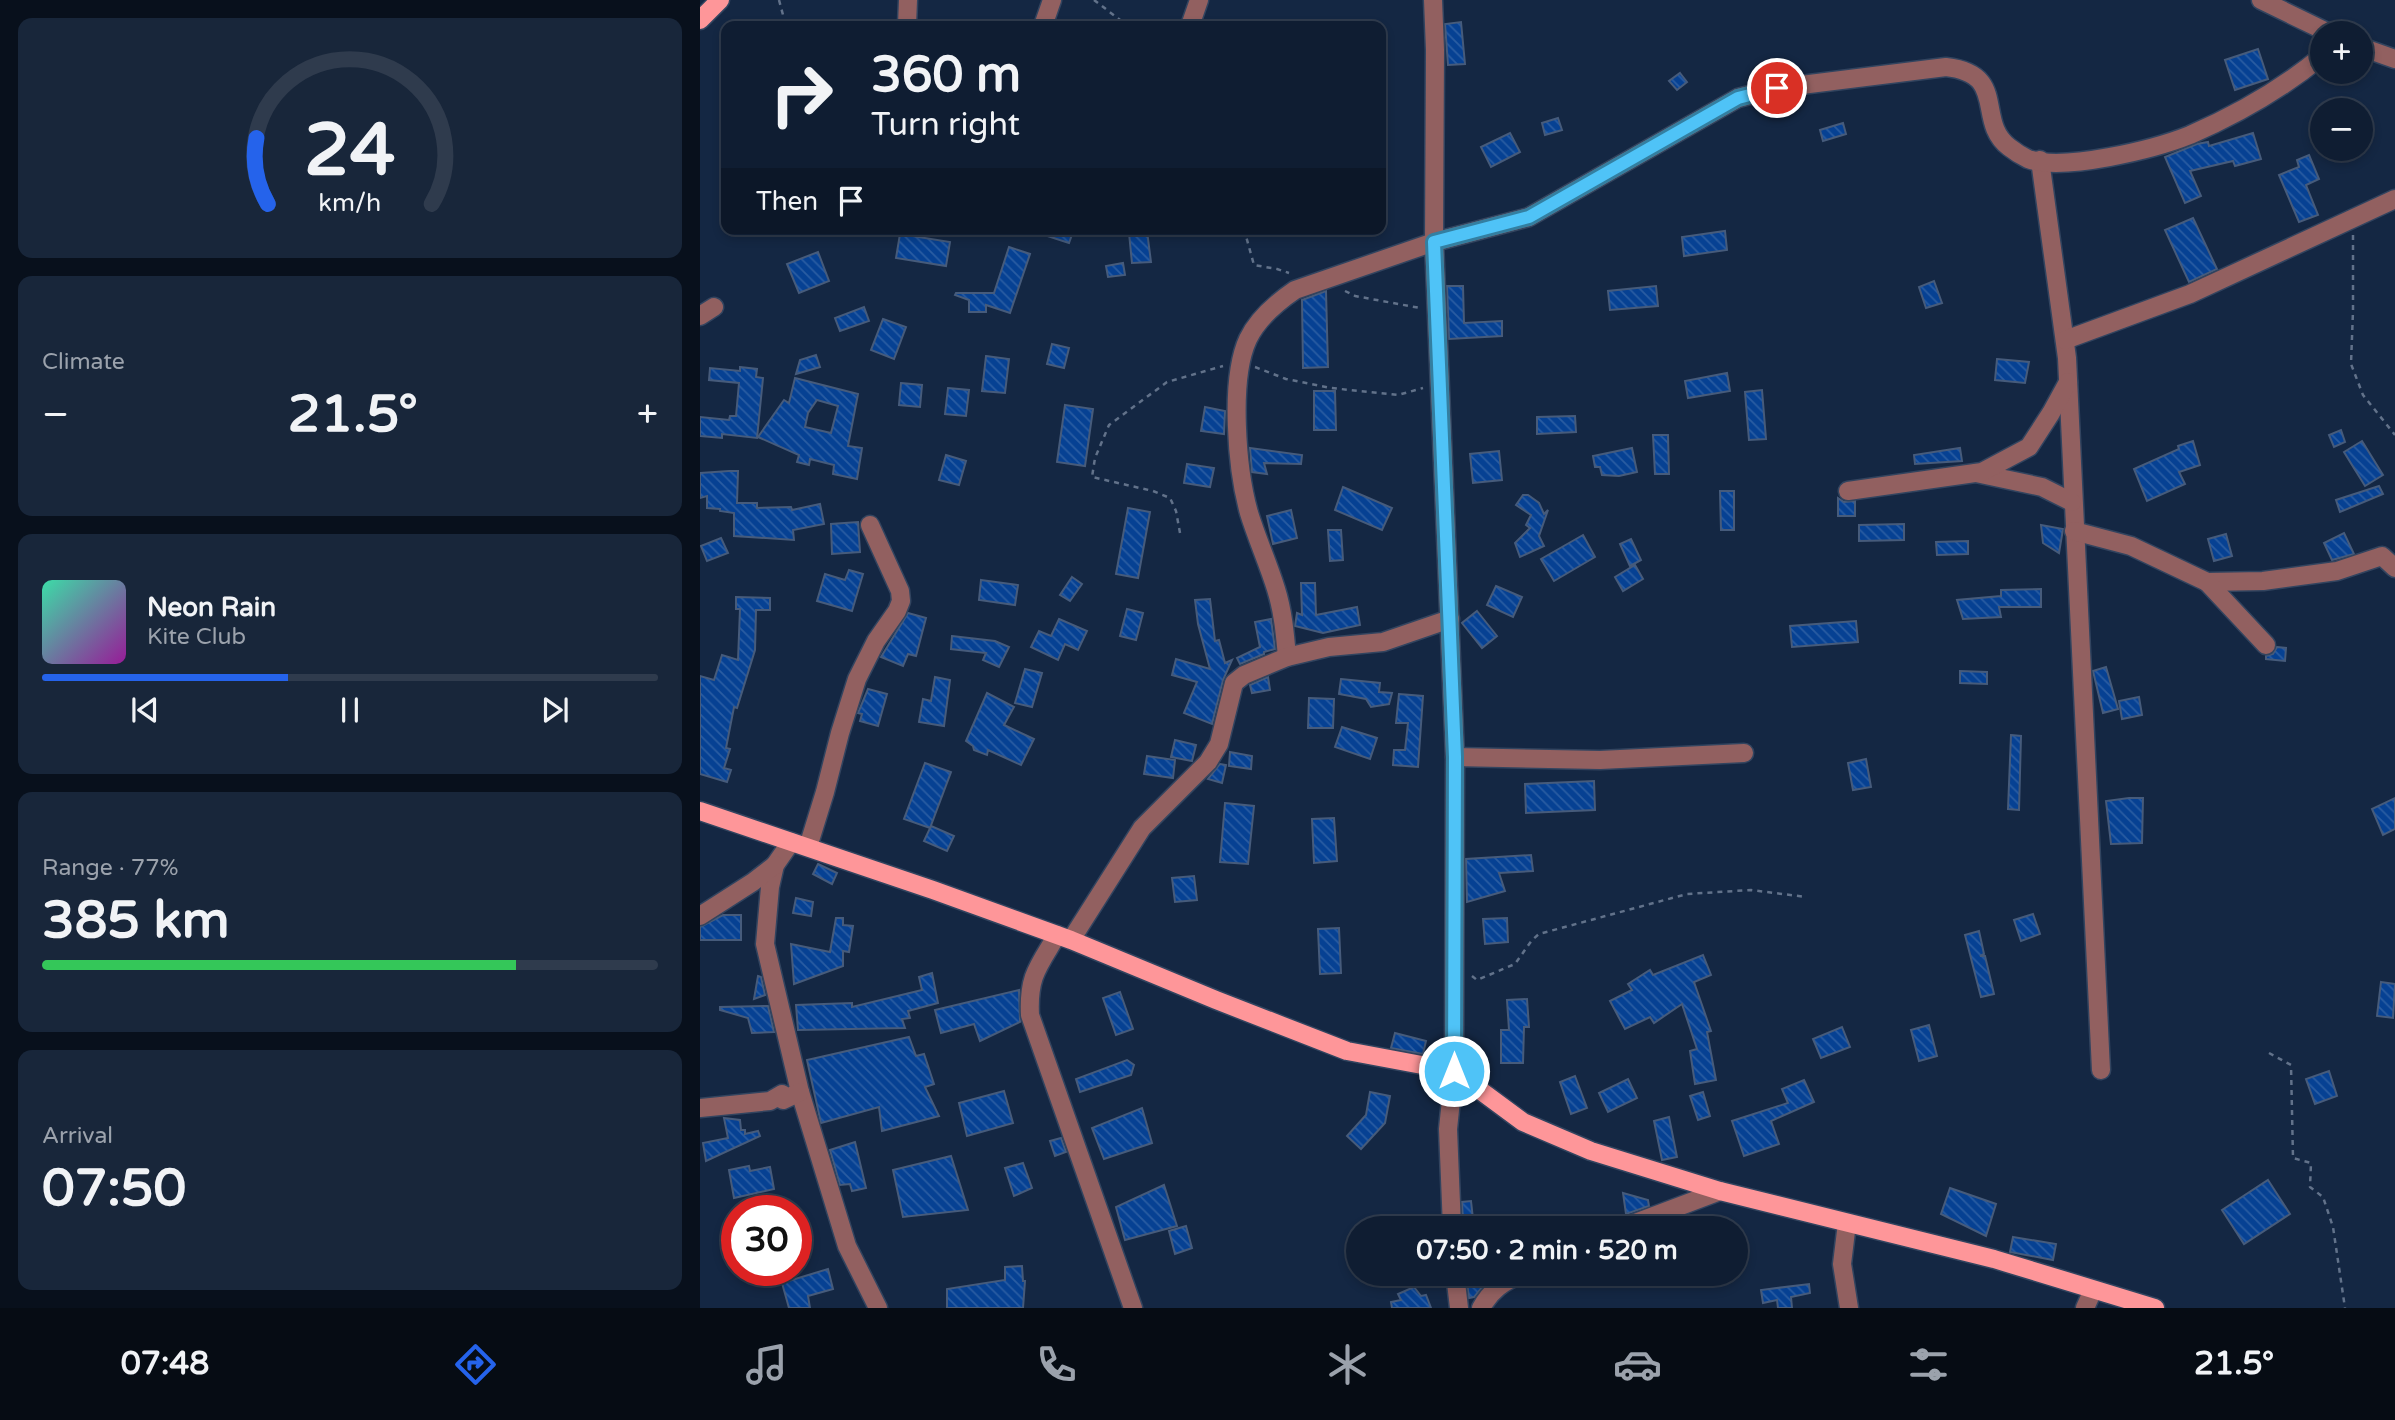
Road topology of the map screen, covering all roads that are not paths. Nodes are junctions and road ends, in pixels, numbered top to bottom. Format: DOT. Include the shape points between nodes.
graph roads {
  1 [pos="720,0"];
  2 [pos="908,0"];
  3 [pos="1052,0"];
  4 [pos="1199,0"];
  5 [pos="1433,0"];
  6 [pos="2261,0"];
  7 [pos="700,20"];
  8 [pos="907,21"];
  9 [pos="1045,21"];
  10 [pos="1192,21"];
  11 [pos="2310,25"];
  12 [pos="2373,50"];
  13 [pos="2393,55"];
  14 [pos="2310,66"];
  15 [pos="2040,160"];
  16 [pos="2395,199"];
  17 [pos="1434,242"];
  18 [pos="2064,340"];
  19 [pos="2068,382"];
  20 [pos="1973,473"];
  21 [pos="1848,491"];
  22 [pos="2073,502"];
  23 [pos="870,525"];
  24 [pos="2074,531"];
  25 [pos="2395,568"];
  26 [pos="2207,582"];
  27 [pos="1450,619"];
  28 [pos="2266,645"];
  29 [pos="1287,657"];
  30 [pos="1744,753"];
  31 [pos="1455,757"];
  32 [pos="700,811"];
  33 [pos="799,845"];
  34 [pos="775,865"];
  35 [pos="700,916"];
  36 [pos="1064,938"];
  37 [pos="2101,1070"];
  38 [pos="1454,1071"];
  39 [pos="800,1091"];
  40 [pos="700,1108"];
  41 [pos="1720,1191"];
  42 [pos="1452,1216"];
  43 [pos="1654,1216"];
  44 [pos="1847,1223"];
  45 [pos="1456,1286"];
  46 [pos="1499,1286"];
  47 [pos="2093,1290"];
  48 [pos="878,1308"];
  49 [pos="1133,1308"];
  50 [pos="1459,1308"];
  51 [pos="1481,1308"];
  52 [pos="1849,1308"];
  53 [pos="2085,1308"];
  54 [pos="2155,1308"];
  1 -- 7 [label="main road"];
  2 -- 8 [label="street"];
  3 -- 9 [label="street"];
  4 -- 10 [label="street"];
  5 -- 17 [label="street"];
  6 -- 11 [label="street"];
  12 -- 13 [label="street"];
  14 -- 15 [label="street" via="2267,95 2189,135 2096,159"];
  15 -- 17 [label="street" via="2028,159 2007,146 1997,132 1981,82 1960,69 1777,88 1726,104 1529,217"];
  15 -- 18 [label="street"];
  16 -- 18 [label="street" via="2190,294"];
  17 -- 27 [label="street"];
  17 -- 29 [label="street" via="1295,290 1259,321 1240,361 1236,420 1243,486 1276,590"];
  18 -- 19 [label="street"];
  19 -- 20 [label="street" via="2029,447"];
  19 -- 22 [label="street"];
  20 -- 21 [label="street"];
  20 -- 22 [label="street" via="2042,487"];
  22 -- 24 [label="street"];
  23 -- 33 [label="street" via="901,601 857,679 825,792"];
  24 -- 26 [label="street" via="2131,546"];
  24 -- 37 [label="street"];
  25 -- 26 [label="street" via="2382,556 2337,571 2263,581"];
  26 -- 28 [label="street"];
  27 -- 29 [label="street" via="1383,642"];
  27 -- 31 [label="street"];
  29 -- 36 [label="street" via="1234,682 1219,744 1208,762 1142,828"];
  30 -- 31 [label="street" via="1600,760"];
  31 -- 38 [label="street"];
  32 -- 33 [label="main road"];
  33 -- 34 [label="street"];
  33 -- 36 [label="main road"];
  34 -- 35 [label="street"];
  34 -- 39 [label="street" via="765,944"];
  36 -- 38 [label="main road" via="1347,1051"];
  36 -- 49 [label="street" via="1033,976 1030,1015"];
  38 -- 41 [label="main road" via="1523,1122 1591,1151"];
  38 -- 42 [label="street" via="1448,1129"];
  39 -- 40 [label="street" via="783,1100 782,1094 769,1101"];
  39 -- 48 [label="street" via="848,1246"];
  41 -- 43 [label="street"];
  41 -- 44 [label="main road"];
  44 -- 47 [label="main road" via="1994,1259"];
  44 -- 52 [label="street" via="1842,1264"];
  45 -- 50 [label="street"];
  46 -- 51 [label="street"];
  47 -- 53 [label="street"];
  47 -- 54 [label="main road"];
}
